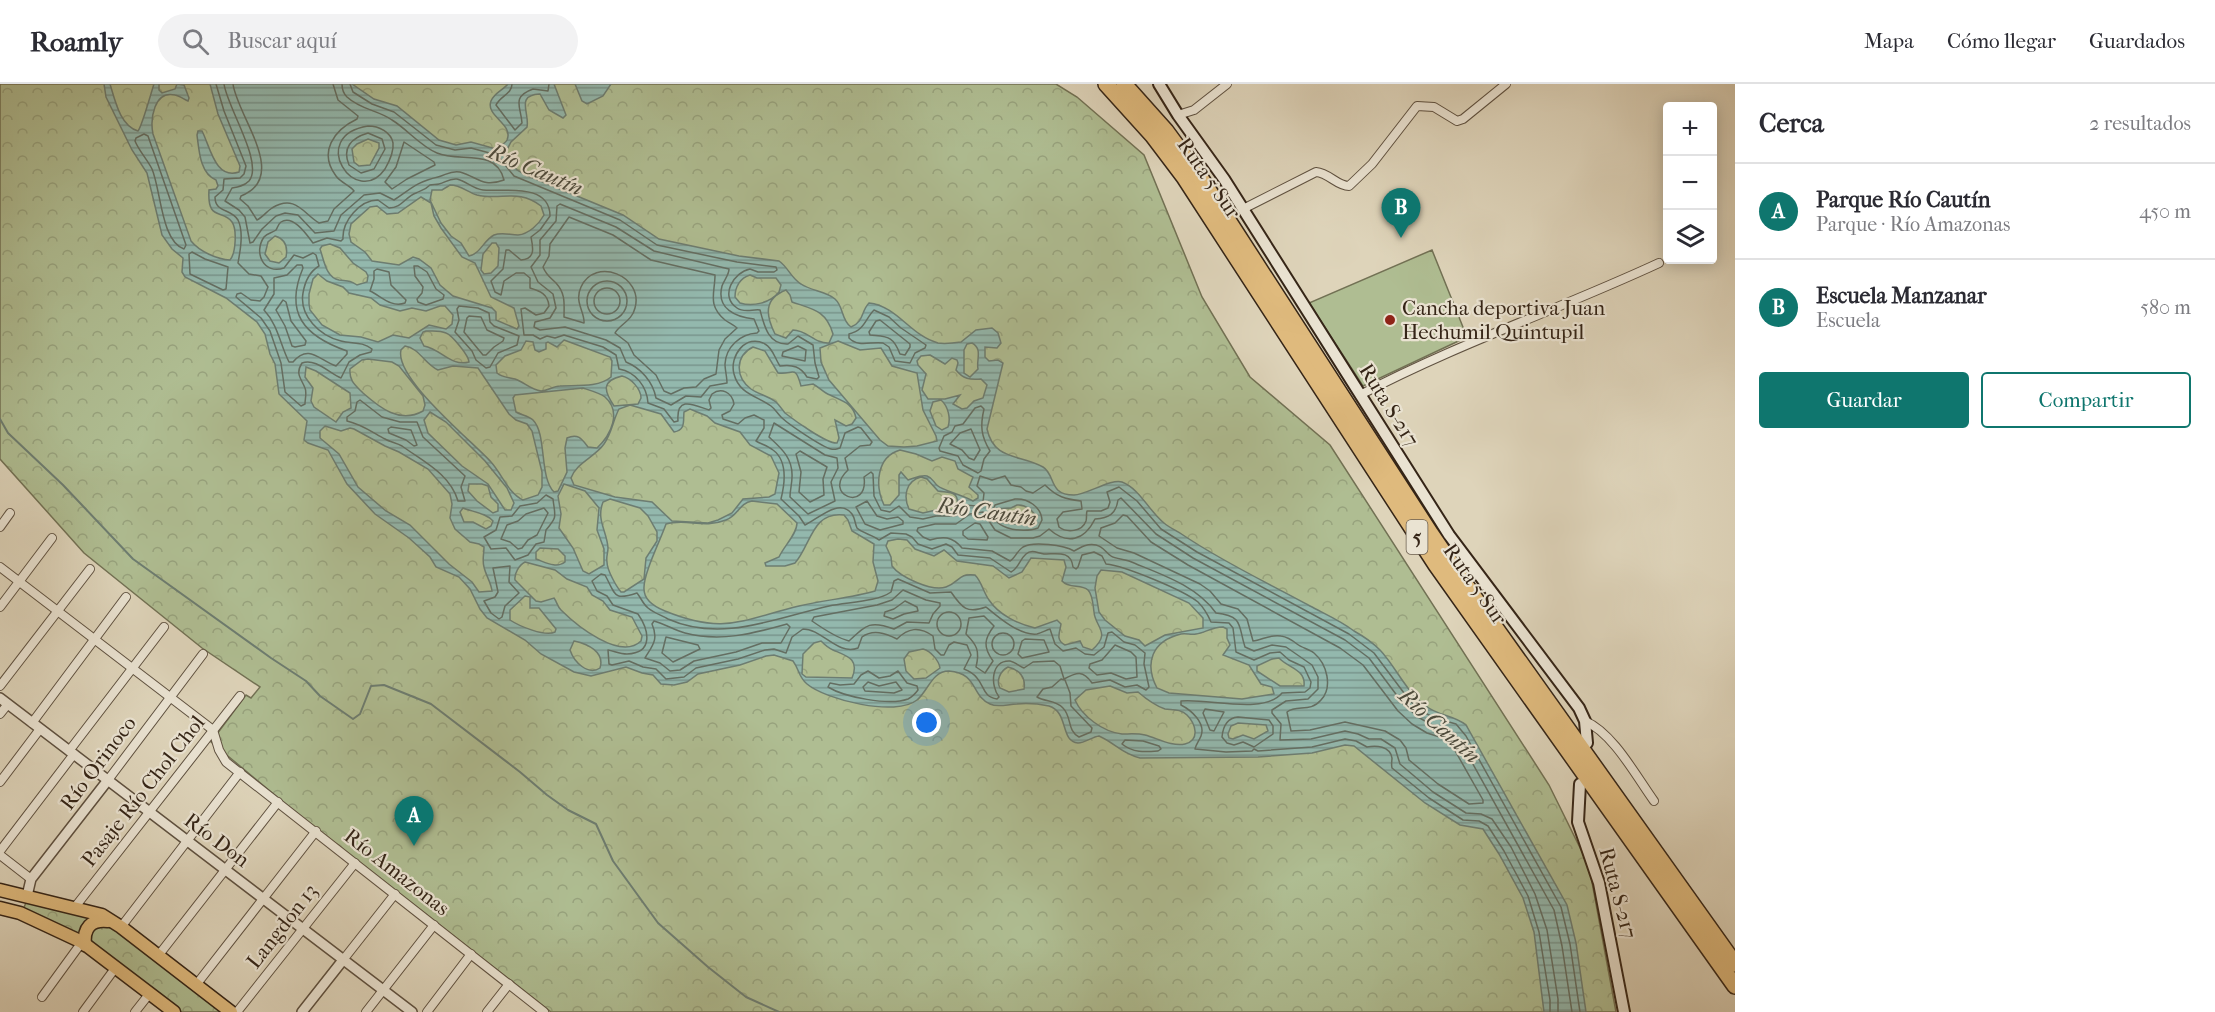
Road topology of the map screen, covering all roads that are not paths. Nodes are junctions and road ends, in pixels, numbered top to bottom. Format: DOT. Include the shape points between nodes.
graph roads {
  1 [pos="1106,84"];
  2 [pos="1124,84"];
  3 [pos="1159,84"];
  4 [pos="1227,84"];
  5 [pos="1506,84"];
  6 [pos="1178,115"];
  7 [pos="1243,209"];
  8 [pos="1659,263"];
  9 [pos="1360,395"];
  10 [pos="10,513"];
  11 [pos="0,526"];
  12 [pos="52,538"];
  13 [pos="0,567"];
  14 [pos="90,569"];
  15 [pos="19,582"];
  16 [pos="126,597"];
  17 [pos="0,607"];
  18 [pos="58,611"];
  19 [pos="164,627"];
  20 [pos="95,639"];
  21 [pos="203,654"];
  22 [pos="133,668"];
  23 [pos="0,686"];
  24 [pos="240,696"];
  25 [pos="171,697"];
  26 [pos="4,701"];
  27 [pos="0,714"];
  28 [pos="1585,720"];
  29 [pos="36,726"];
  30 [pos="213,730"];
  31 [pos="1587,743"];
  32 [pos="71,753"];
  33 [pos="240,772"];
  34 [pos="108,780"];
  35 [pos="0,782"];
  36 [pos="1580,784"];
  37 [pos="1654,801"];
  38 [pos="278,802"];
  39 [pos="150,813"];
  40 [pos="316,831"];
  41 [pos="187,841"];
  42 [pos="0,853"];
  43 [pos="355,863"];
  44 [pos="225,870"];
  45 [pos="32,879"];
  46 [pos="0,890"];
  47 [pos="395,894"];
  48 [pos="27,896"];
  49 [pos="263,898"];
  50 [pos="0,908"];
  51 [pos="75,908"];
  52 [pos="116,924"];
  53 [pos="434,925"];
  54 [pos="303,929"];
  55 [pos="84,943"];
  56 [pos="471,954"];
  57 [pos="158,956"];
  58 [pos="343,960"];
  59 [pos="1735,964"];
  60 [pos="116,967"];
  61 [pos="509,984"];
  62 [pos="196,985"];
  63 [pos="1735,986"];
  64 [pos="383,990"];
  65 [pos="150,993"];
  66 [pos="42,997"];
  67 [pos="83,1012"];
  68 [pos="135,1012"];
  69 [pos="174,1012"];
  70 [pos="231,1012"];
  71 [pos="237,1012"];
  72 [pos="302,1012"];
  73 [pos="366,1012"];
  74 [pos="412,1012"];
  75 [pos="427,1012"];
  76 [pos="487,1012"];
  77 [pos="544,1012"];
  78 [pos="1624,1012"];
  1 -- 63 [label="highway, Ruta 5 Sur / 5" via="1184,177 1453,591"];
  2 -- 59 [label="highway, Ruta 5 Sur / 5" via="1202,180 1413,508"];
  3 -- 6 [label="main road, Ruta S-217"];
  4 -- 6 [label="street" via="1194,110"];
  5 -- 7 [label="street" via="1457,121 1434,106 1417,106 1372,164 1349,186 1316,172"];
  6 -- 7 [label="main road, Ruta S-217"];
  7 -- 9 [label="main road, Ruta S-217"];
  8 -- 9 [label="street" via="1413,367"];
  9 -- 28 [label="main road, Ruta S-217" via="1449,535"];
  10 -- 11 [label="street"];
  12 -- 15 [label="street"];
  13 -- 15 [label="street"];
  14 -- 18 [label="street"];
  15 -- 17 [label="street"];
  15 -- 18 [label="street"];
  16 -- 20 [label="street"];
  18 -- 20 [label="street"];
  18 -- 23 [label="street"];
  19 -- 22 [label="street"];
  20 -- 22 [label="street"];
  20 -- 29 [label="street"];
  21 -- 25 [label="street, Río Orinoco"];
  22 -- 25 [label="street"];
  22 -- 32 [label="street"];
  24 -- 30 [label="street, Pasaje Río Chol Chol"];
  25 -- 30 [label="street"];
  25 -- 34 [label="street, Río Orinoco"];
  26 -- 27 [label="street"];
  26 -- 29 [label="street, Río Don"];
  28 -- 31 [label="main road, Ruta S-217"];
  28 -- 37 [label="street" via="1609,740"];
  29 -- 32 [label="street, Río Don"];
  29 -- 35 [label="street"];
  30 -- 33 [label="street, Río Amazonas" via="226,762"];
  30 -- 39 [label="street, Pasaje Río Chol Chol"];
  32 -- 34 [label="street, Río Don"];
  32 -- 42 [label="street"];
  33 -- 38 [label="street, Río Amazonas"];
  33 -- 41 [label="street"];
  34 -- 39 [label="street, Río Don"];
  34 -- 45 [label="street, Río Orinoco"];
  36 -- 78 [label="main road, Ruta S-217" via="1578,822 1599,883"];
  38 -- 40 [label="street, Río Amazonas"];
  38 -- 44 [label="street"];
  39 -- 41 [label="street, Río Don"];
  39 -- 51 [label="street, Pasaje Río Chol Chol"];
  40 -- 43 [label="street, Río Amazonas"];
  40 -- 49 [label="street"];
  41 -- 44 [label="street, Río Don"];
  41 -- 52 [label="street"];
  42 -- 45 [label="street"];
  43 -- 47 [label="street, Río Amazonas"];
  43 -- 54 [label="street, Langdon 13"];
  44 -- 49 [label="street, Río Don"];
  44 -- 57 [label="street"];
  45 -- 48 [label="street, Río Orinoco"];
  46 -- 48 [label="main road"];
  47 -- 53 [label="street, Río Amazonas"];
  47 -- 58 [label="street"];
  48 -- 51 [label="main road"];
  49 -- 54 [label="street, Río Don"];
  49 -- 62 [label="street"];
  50 -- 55 [label="main road" via="20,913"];
  51 -- 52 [label="main road" via="102,915"];
  52 -- 55 [label="main road" via="102,920 90,924 84,933"];
  52 -- 57 [label="main road"];
  53 -- 56 [label="street, Río Amazonas"];
  53 -- 64 [label="street"];
  54 -- 58 [label="street, Río Don"];
  54 -- 71 [label="street, Langdon 13"];
  55 -- 60 [label="main road"];
  55 -- 66 [label="street"];
  56 -- 61 [label="street, Río Amazonas"];
  56 -- 75 [label="street"];
  57 -- 62 [label="main road"];
  58 -- 64 [label="street, Río Don"];
  58 -- 72 [label="street"];
  60 -- 65 [label="main road"];
  60 -- 67 [label="street"];
  61 -- 76 [label="street"];
  61 -- 77 [label="street, Río Amazonas"];
  62 -- 70 [label="main road"];
  64 -- 73 [label="street"];
  64 -- 74 [label="street, Río Don"];
  65 -- 68 [label="street"];
  65 -- 69 [label="main road"];
}
